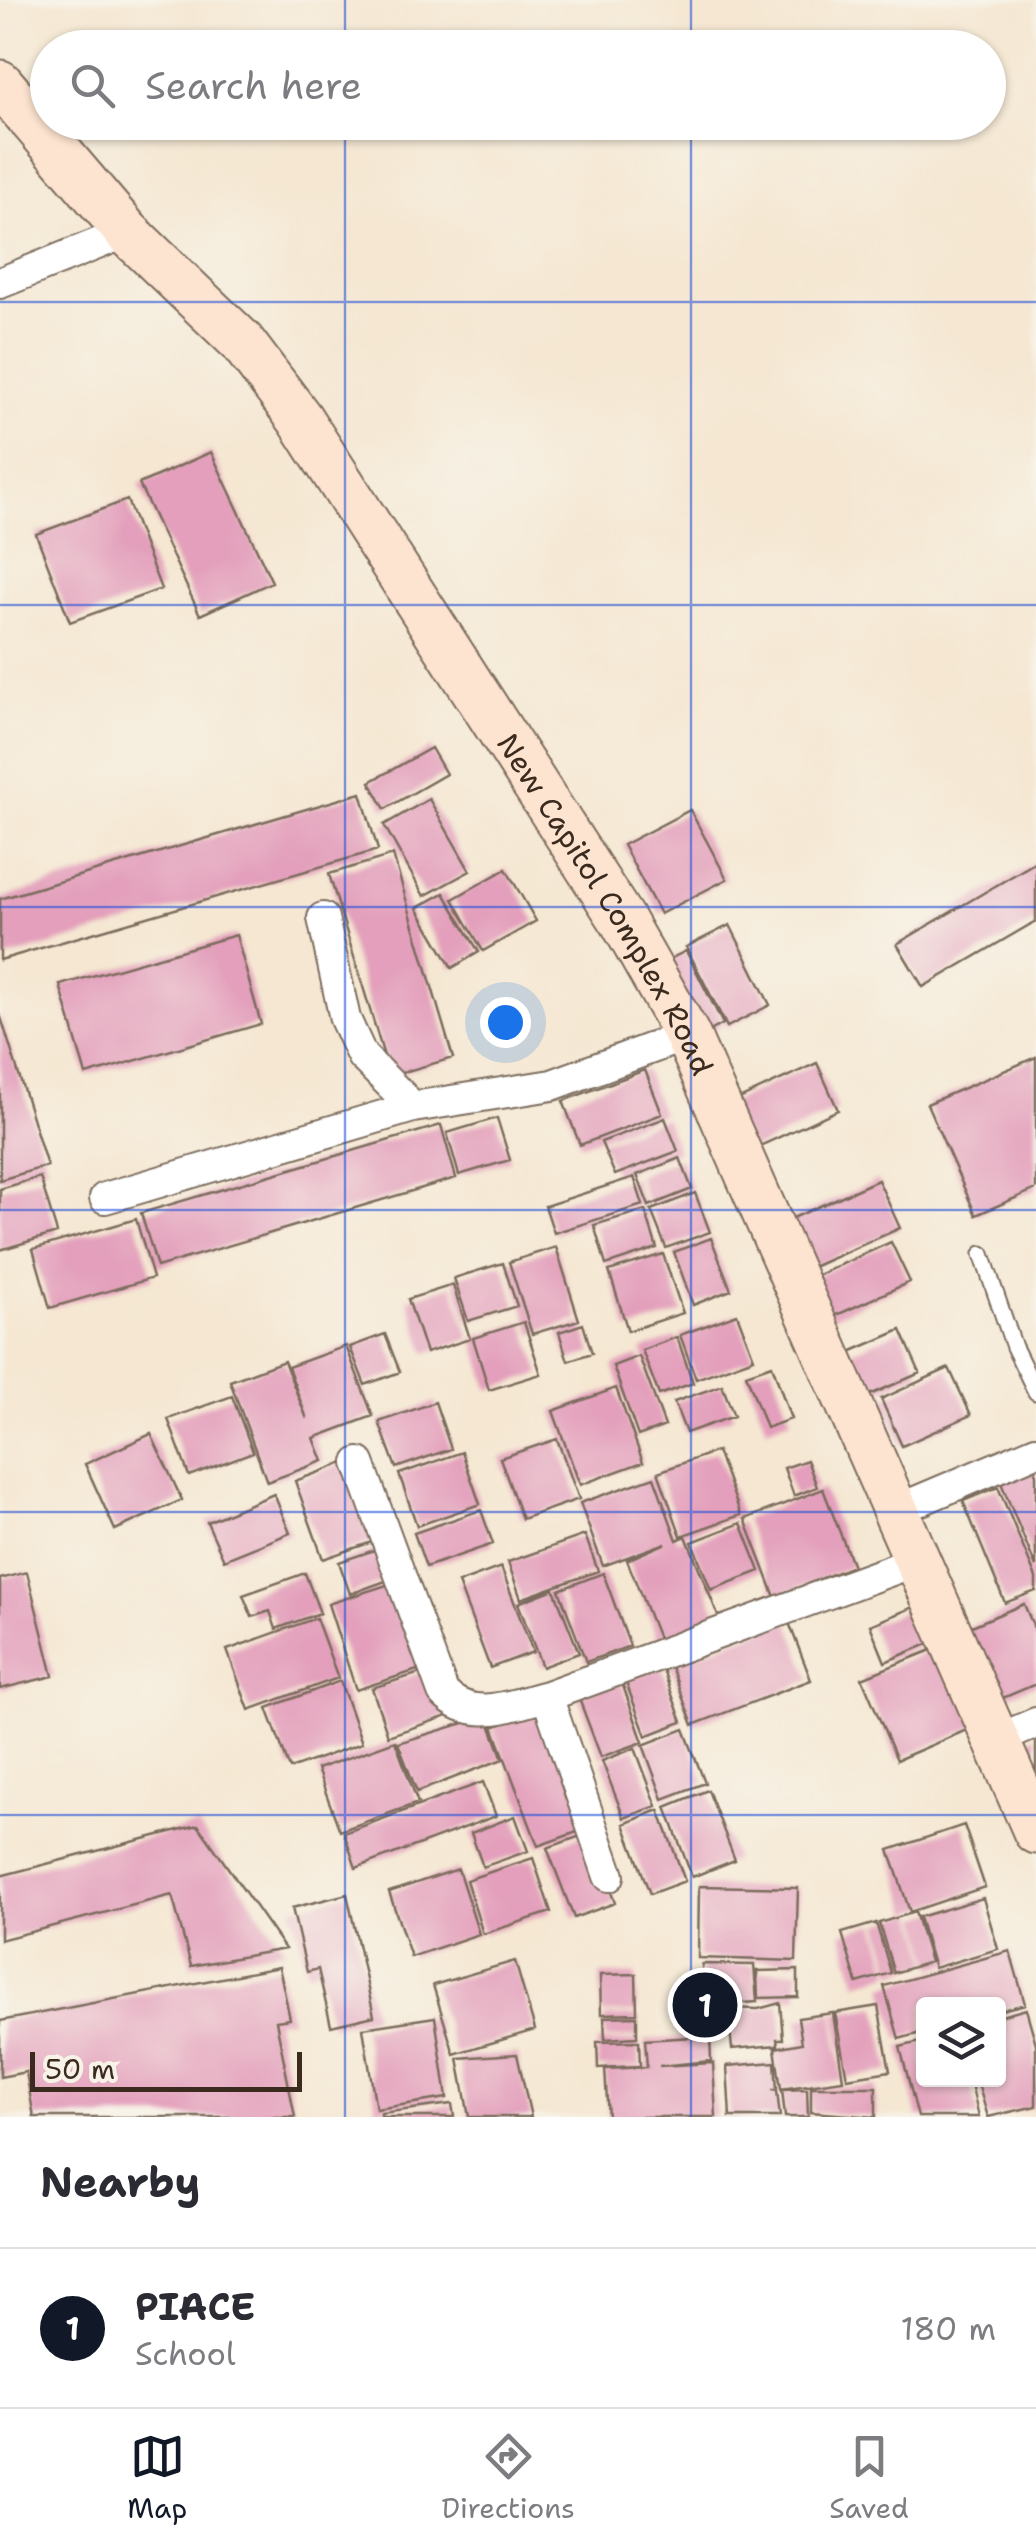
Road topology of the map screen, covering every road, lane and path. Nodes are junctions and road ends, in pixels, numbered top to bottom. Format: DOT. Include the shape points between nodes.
graph roads {
  1 [pos="0,83"];
  2 [pos="30,118"];
  3 [pos="49,140"];
  4 [pos="127,232"];
  5 [pos="0,283"];
  6 [pos="324,918"];
  7 [pos="687,1035"];
  8 [pos="413,1107"];
  9 [pos="105,1198"];
  10 [pos="982,1254"];
  11 [pos="1036,1392"];
  12 [pos="1036,1450"];
  13 [pos="359,1463"];
  14 [pos="898,1510"];
  15 [pos="919,1560"];
  16 [pos="546,1696"];
  17 [pos="1018,1731"];
  18 [pos="1036,1831"];
  19 [pos="609,1876"];
  1 -- 2 [label="main road, New Capitol Complex Road"];
  3 -- 4 [label="main road, New Capitol Complex Road"];
  4 -- 5 [label="street"];
  4 -- 7 [label="main road, New Capitol Complex Road" via="242,342 300,419 622,920"];
  6 -- 8 [label="street" via="345,1019 362,1056"];
  7 -- 8 [label="street" via="552,1085"];
  7 -- 14 [label="main road, New Capitol Complex Road"];
  8 -- 9 [label="street"];
  10 -- 11 [label="lane"];
  12 -- 14 [label="street"];
  13 -- 16 [label="street" via="443,1692 472,1710"];
  14 -- 15 [label="main road, New Capitol Complex Road"];
  15 -- 16 [label="street"];
  15 -- 17 [label="main road, New Capitol Complex Road"];
  16 -- 19 [label="street"];
  17 -- 18 [label="main road, New Capitol Complex Road"];
}
